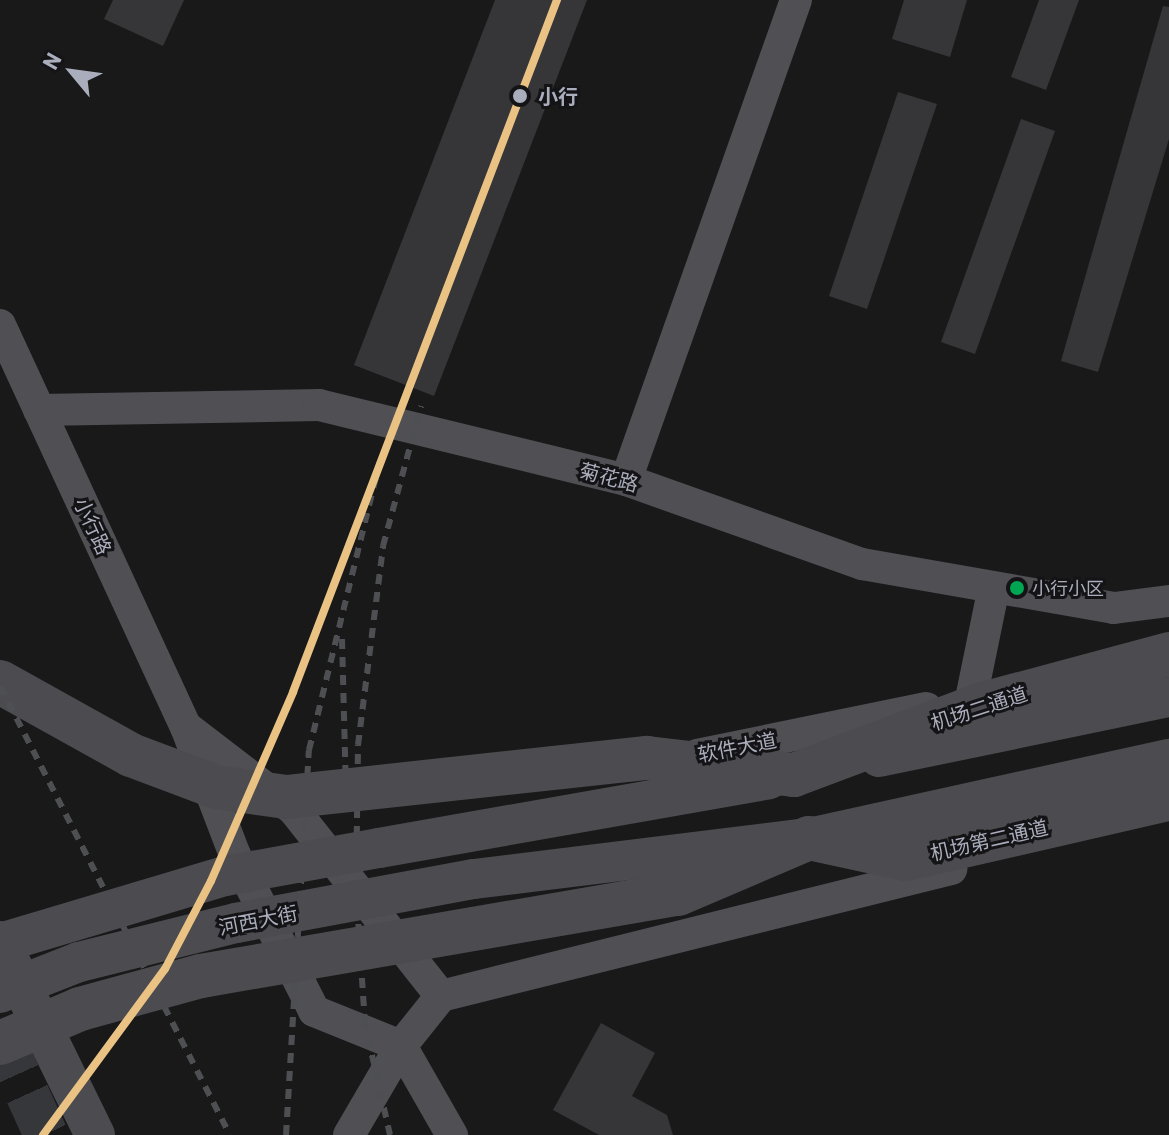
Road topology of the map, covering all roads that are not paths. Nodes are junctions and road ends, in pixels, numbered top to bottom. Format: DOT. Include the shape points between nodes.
graph roads {
  1 [pos="796,0"];
  2 [pos="0,325"];
  3 [pos="39,410"];
  4 [pos="626,480"];
  5 [pos="993,592"];
  6 [pos="1169,601"];
  7 [pos="1169,631"];
  8 [pos="1169,654"];
  9 [pos="0,682"];
  10 [pos="1169,697"];
  11 [pos="971,699"];
  12 [pos="186,727"];
  13 [pos="1169,759"];
  14 [pos="794,775"];
  15 [pos="1169,799"];
  16 [pos="1169,806"];
  17 [pos="294,810"];
  18 [pos="809,838"];
  19 [pos="0,942"];
  20 [pos="0,993"];
  21 [pos="441,996"];
  22 [pos="47,1034"];
  23 [pos="0,1043"];
  24 [pos="401,1046"];
  25 [pos="0,1055"];
  26 [pos="95,1135"];
  27 [pos="349,1135"];
  28 [pos="452,1135"];
  1 -- 4 [label="street"];
  2 -- 3 [label="street, 小行路"];
  3 -- 4 [label="street, 菊花路" via="319,405"];
  3 -- 12 [label="street, 小行路"];
  4 -- 5 [label="street, 菊花路" via="862,564"];
  5 -- 6 [label="street, 菊花路" via="1114,608"];
  5 -- 11 [label="street"];
  7 -- 11 [label="street, 软件大道"];
  8 -- 14 [label="highway, 机场二通道" via="983,704"];
  9 -- 14 [label="highway, bridge" via="131,755 216,787 286,797 647,758"];
  10 -- 14 [label="main road, 软件大道"];
  11 -- 17 [label="street, 软件大道" via="440,803"];
  12 -- 17 [label="street, 小行路"];
  12 -- 24 [label="street, 小行路" via="234,853 314,1011"];
  13 -- 18 [label="main road"];
  14 -- 19 [label="main road, 软件大道, bridge" via="225,876"];
  15 -- 18 [label="highway, 机场第二通道" via="906,859"];
  16 -- 21 [label="street" via="686,940 581,958"];
  17 -- 21 [label="street, 小行路"];
  18 -- 20 [label="main road, 河西大街, bridge" via="474,879 236,923 79,962"];
  18 -- 23 [label="highway, bridge" via="678,894 201,976 80,1009"];
  19 -- 22 [label="main road"];
  21 -- 24 [label="street"];
  22 -- 25 [label="main road"];
  22 -- 26 [label="main road"];
  24 -- 27 [label="street"];
  24 -- 28 [label="street"];
}
